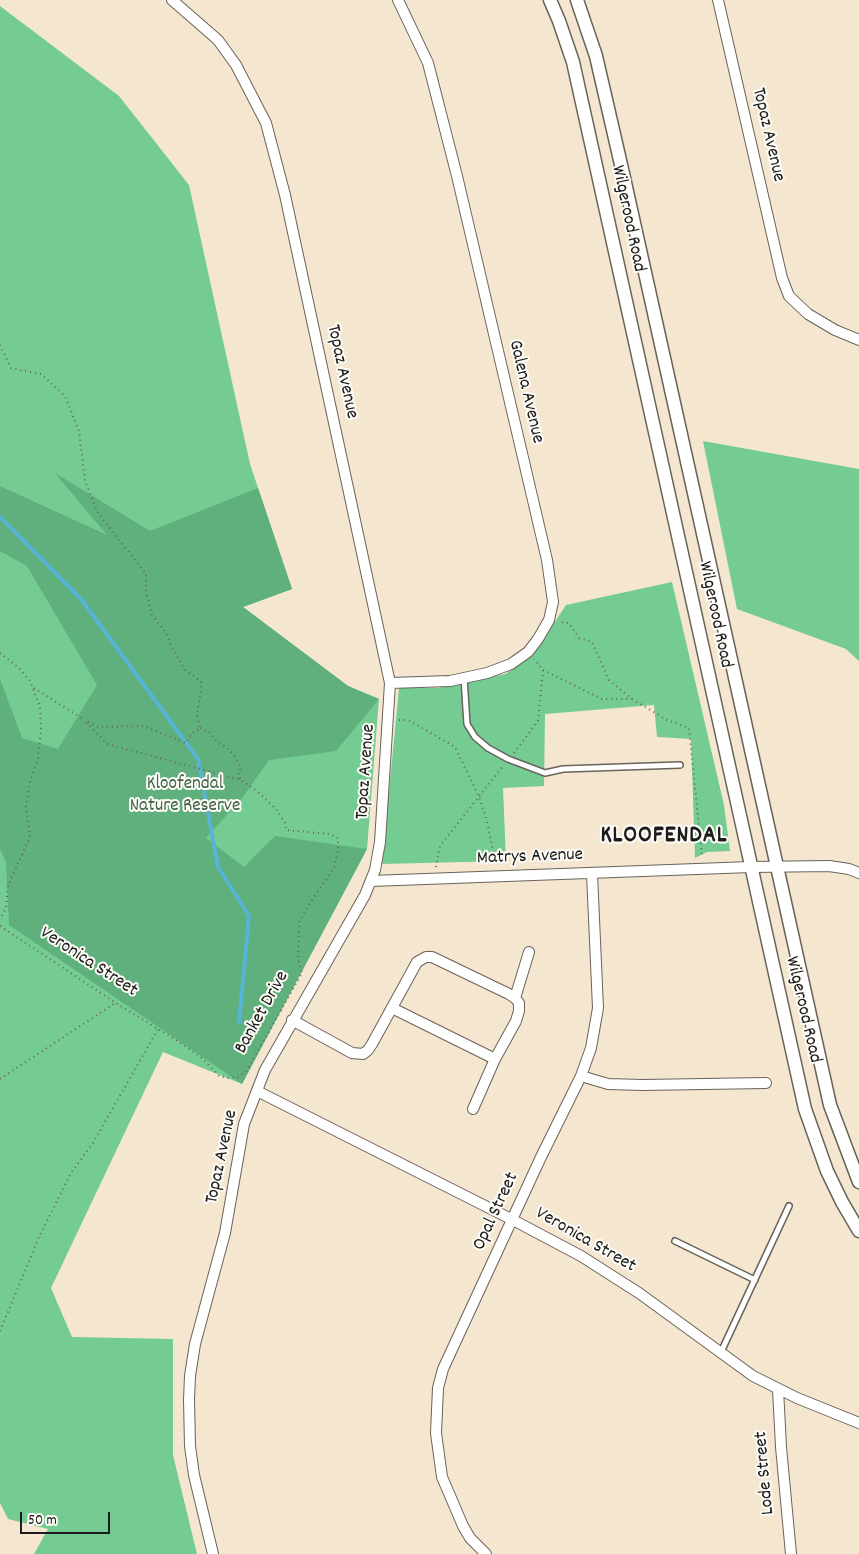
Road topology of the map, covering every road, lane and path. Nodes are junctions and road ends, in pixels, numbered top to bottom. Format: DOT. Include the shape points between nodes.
graph roads {
  1 [pos="172,0"];
  2 [pos="398,0"];
  3 [pos="550,0"];
  4 [pos="577,0"];
  5 [pos="718,0"];
  6 [pos="859,340"];
  7 [pos="0,345"];
  8 [pos="549,620"];
  9 [pos="528,652"];
  10 [pos="0,653"];
  11 [pos="543,670"];
  12 [pos="464,678"];
  13 [pos="390,682"];
  14 [pos="34,688"];
  15 [pos="84,720"];
  16 [pos="389,720"];
  17 [pos="200,728"];
  18 [pos="508,759"];
  19 [pos="680,765"];
  20 [pos="241,780"];
  21 [pos="479,797"];
  22 [pos="751,867"];
  23 [pos="777,867"];
  24 [pos="859,873"];
  25 [pos="592,874"];
  26 [pos="497,876"];
  27 [pos="433,879"];
  28 [pos="371,881"];
  29 [pos="0,919"];
  30 [pos="0,926"];
  31 [pos="528,952"];
  32 [pos="515,998"];
  33 [pos="116,1003"];
  34 [pos="392,1008"];
  35 [pos="292,1020"];
  36 [pos="158,1029"];
  37 [pos="495,1059"];
  38 [pos="581,1076"];
  39 [pos="0,1079"];
  40 [pos="766,1083"];
  41 [pos="258,1091"];
  42 [pos="473,1109"];
  43 [pos="859,1182"];
  44 [pos="789,1206"];
  45 [pos="513,1220"];
  46 [pos="859,1231"];
  47 [pos="675,1241"];
  48 [pos="755,1280"];
  49 [pos="0,1331"];
  50 [pos="721,1353"];
  51 [pos="778,1389"];
  52 [pos="859,1423"];
  53 [pos="213,1554"];
  54 [pos="486,1554"];
  55 [pos="791,1554"];
  1 -- 13 [label="street, Topaz Avenue" via="218,40 236,65 266,123 285,194"];
  2 -- 8 [label="street, Galena Avenue" via="428,63 457,176 547,560 553,602"];
  3 -- 22 [label="street, Wilgerood Road" via="573,62"];
  4 -- 23 [label="street, Wilgerood Road" via="596,56"];
  5 -- 6 [label="street, Topaz Avenue" via="782,278 789,296 808,314"];
  7 -- 17 [label="path" via="11,368 41,374 65,396 79,431 85,481 98,512 146,574 146,592 152,615 167,634 185,670 202,683 197,716"];
  8 -- 9 [label="street, Galena Avenue"];
  8 -- 11 [label="path" via="570,623 579,638 592,642 609,680 632,699 602,699"];
  9 -- 11 [label="path"];
  9 -- 12 [label="street, Galena Avenue" via="511,664"];
  10 -- 14 [label="path" via="19,668"];
  11 -- 18 [label="path" via="538,721"];
  12 -- 13 [label="street, Galena Avenue"];
  12 -- 18 [label="lane" via="467,724 475,737"];
  13 -- 16 [label="street, Topaz Avenue"];
  14 -- 15 [label="path"];
  14 -- 29 [label="path" via="40,707 41,731 26,807 30,837 8,886 6,908"];
  15 -- 17 [label="path" via="98,727 144,726 186,743"];
  15 -- 20 [label="path, Banket Drive" via="107,744"];
  16 -- 21 [label="path" via="408,720 455,746"];
  16 -- 28 [label="street, Topaz Avenue" via="380,842"];
  17 -- 20 [label="path" via="234,755 241,768 238,775"];
  18 -- 19 [label="lane" via="545,773 563,769"];
  18 -- 21 [label="path"];
  20 -- 36 [label="path, Banket Drive" via="276,809 286,830 330,834 338,838 334,868 299,923 298,959 302,973 246,1072 238,1077 220,1076 202,1058"];
  21 -- 26 [label="path"];
  21 -- 27 [label="path" via="440,846"];
  22 -- 23 [label="street, Matrys Avenue"];
  22 -- 25 [label="street, Matrys Avenue"];
  22 -- 46 [label="street, Wilgerood Road" via="805,1110 827,1170"];
  23 -- 24 [label="street, Matrys Avenue" via="829,866"];
  23 -- 43 [label="street, Wilgerood Road" via="830,1105"];
  25 -- 26 [label="street, Matrys Avenue"];
  25 -- 38 [label="street, Opal Street" via="598,1008 591,1048"];
  26 -- 27 [label="street, Matrys Avenue"];
  27 -- 28 [label="street, Matrys Avenue"];
  28 -- 35 [label="street, Topaz Avenue"];
  30 -- 33 [label="path, Veronica Street"];
  31 -- 32 [label="street"];
  32 -- 34 [label="street" via="432,957 426,957 418,962"];
  32 -- 37 [label="street" via="519,1003 516,1021"];
  33 -- 36 [label="path, Veronica Street"];
  33 -- 39 [label="path"];
  34 -- 35 [label="street" via="368,1050 360,1054 352,1053"];
  34 -- 37 [label="street"];
  35 -- 41 [label="street, Topaz Avenue" via="265,1070"];
  36 -- 49 [label="path" via="93,1143 71,1173 39,1236"];
  37 -- 42 [label="street"];
  38 -- 40 [label="street" via="608,1084"];
  38 -- 45 [label="street, Opal Street"];
  41 -- 45 [label="street, Veronica Street"];
  41 -- 53 [label="street, Topaz Avenue" via="244,1124 225,1233 199,1325 190,1376 191,1452"];
  44 -- 48 [label="lane"];
  45 -- 50 [label="street, Veronica Street" via="610,1274"];
  45 -- 54 [label="street, Opal Street" via="443,1369 438,1388 436,1434 442,1477 463,1526"];
  47 -- 48 [label="lane"];
  48 -- 50 [label="lane"];
  50 -- 51 [label="street, Veronica Street"];
  51 -- 52 [label="street, Veronica Street"];
  51 -- 55 [label="street, Lode Street"];
}
